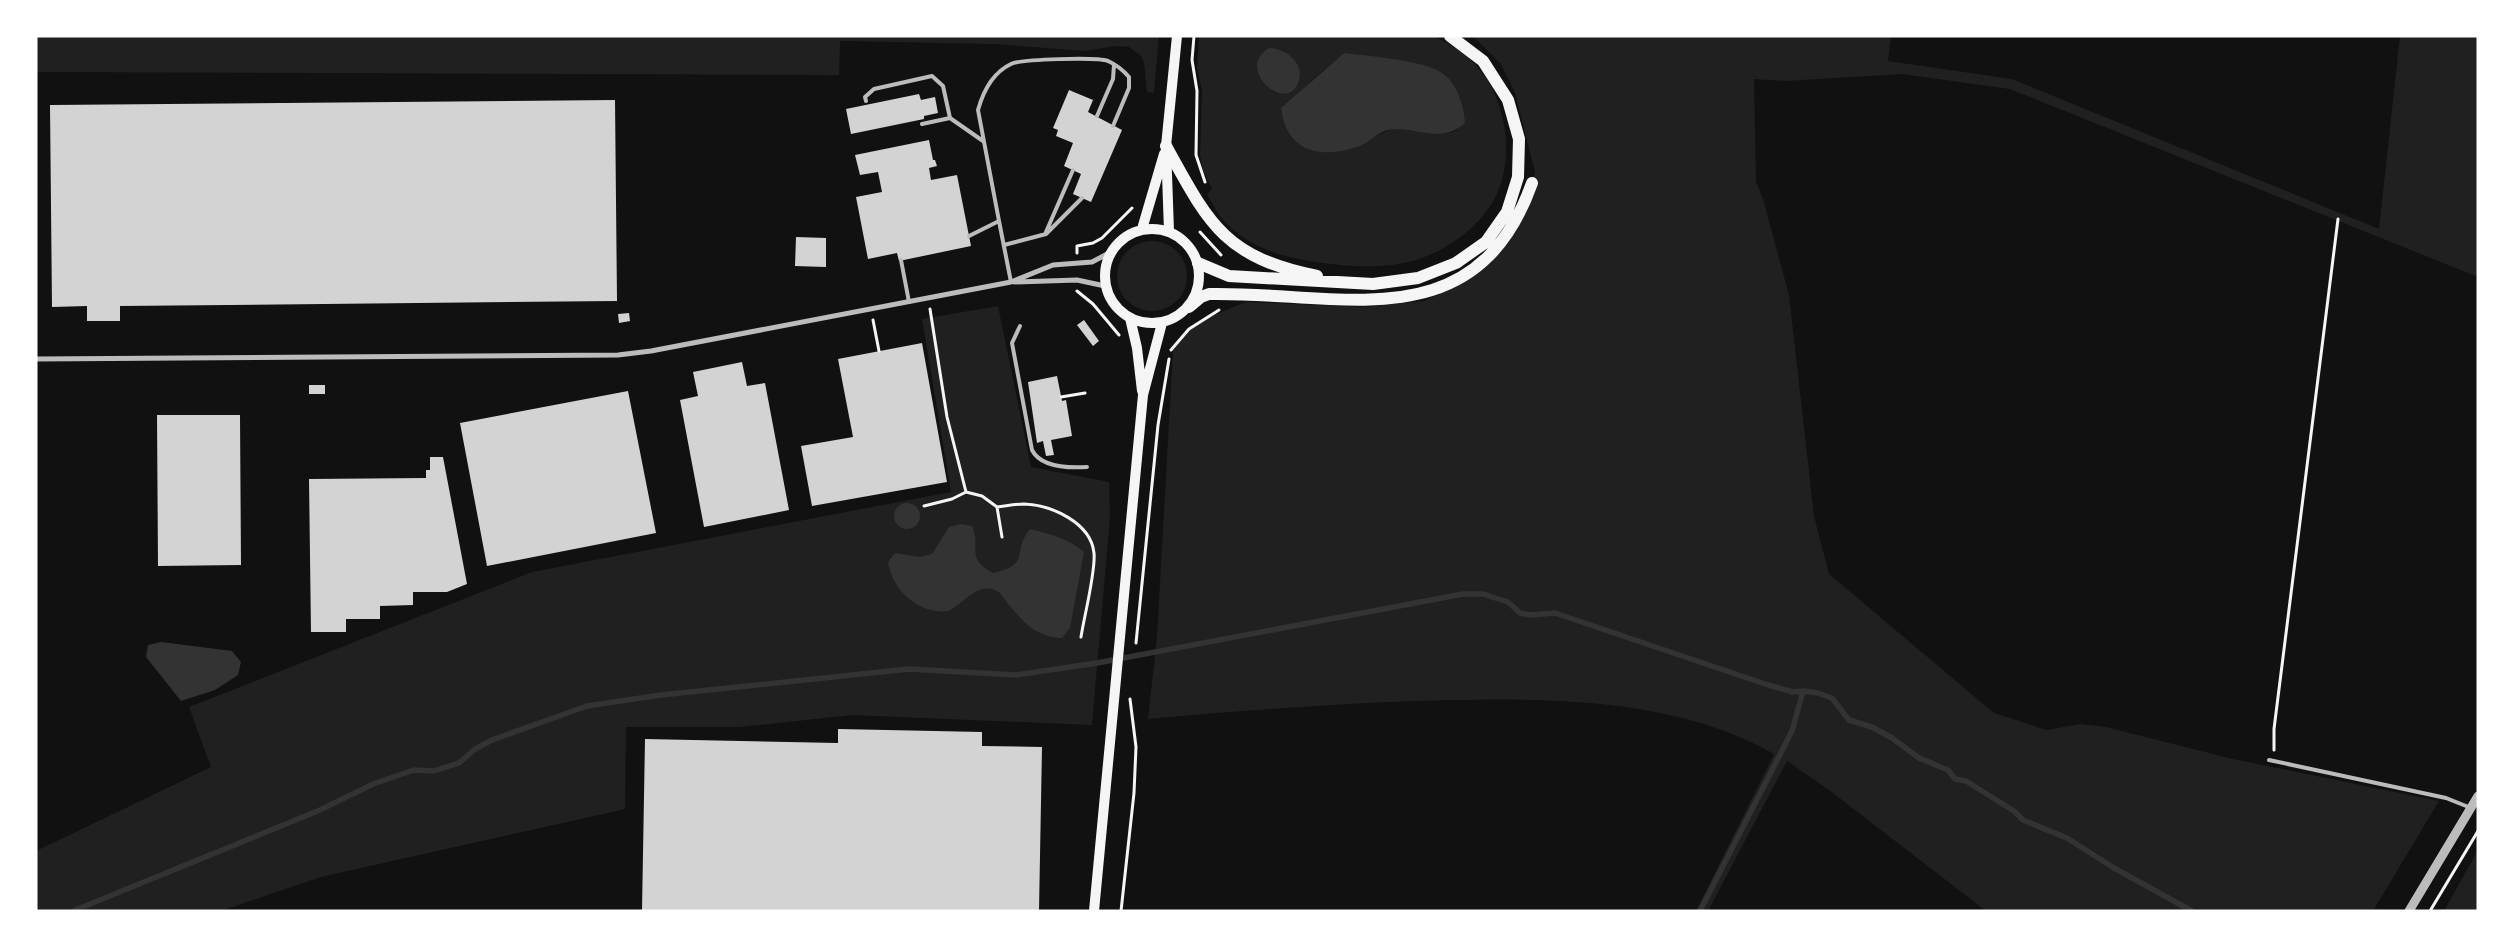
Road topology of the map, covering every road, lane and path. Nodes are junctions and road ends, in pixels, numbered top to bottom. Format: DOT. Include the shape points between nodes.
graph roads {
  1 [pos="1177,36"];
  2 [pos="1194,36"];
  3 [pos="1450,36"];
  4 [pos="1114,64"];
  5 [pos="866,101"];
  6 [pos="1097,116"];
  7 [pos="950,118"];
  8 [pos="922,124"];
  9 [pos="1113,126"];
  10 [pos="983,141"];
  11 [pos="1166,146"];
  12 [pos="1073,170"];
  13 [pos="1532,184"];
  14 [pos="1194,197"];
  15 [pos="1082,198"];
  16 [pos="1151,200"];
  17 [pos="2338,219"];
  18 [pos="999,221"];
  19 [pos="1142,229"];
  20 [pos="1169,231"];
  21 [pos="1046,234"];
  22 [pos="969,236"];
  23 [pos="1004,245"];
  24 [pos="1111,252"];
  25 [pos="901,260"];
  26 [pos="1077,263"];
  27 [pos="1198,263"];
  28 [pos="1077,280"];
  29 [pos="1011,282"];
  30 [pos="1356,284"];
  31 [pos="1106,286"];
  32 [pos="928,298"];
  33 [pos="909,302"];
  34 [pos="1189,307"];
  35 [pos="871,309"];
  36 [pos="1130,318"];
  37 [pos="1162,322"];
  38 [pos="1020,326"];
  39 [pos="1137,348"];
  40 [pos="1156,350"];
  41 [pos="879,351"];
  42 [pos="36,359"];
  43 [pos="1085,393"];
  44 [pos="1143,395"];
  45 [pos="1061,397"];
  46 [pos="1088,467"];
  47 [pos="966,492"];
  48 [pos="924,506"];
  49 [pos="997,507"];
  50 [pos="1002,537"];
  51 [pos="1081,637"];
  52 [pos="1135,650"];
  53 [pos="1131,691"];
  54 [pos="2269,760"];
  55 [pos="2280,762"];
  56 [pos="2478,796"];
  57 [pos="2471,808"];
  58 [pos="2478,831"];
  59 [pos="1094,911"];
  60 [pos="1121,911"];
  61 [pos="2410,911"];
  62 [pos="2430,911"];
  1 -- 11 [label="main road"];
  2 -- 14 [label="path" via="1196,155 1207,186"];
  3 -- 30 [label="main road" via="1483,61 1508,100 1519,149 1518,177 1507,212 1486,242 1456,263 1418,278"];
  4 -- 6 [label="lane" via="1113,79"];
  4 -- 9 [label="lane" via="1129,77 1129,88"];
  4 -- 10 [label="lane" via="1106,60 1027,60 1011,64 993,78 982,95 978,110"];
  5 -- 7 [label="lane" via="865,97 874,88 932,76 943,86"];
  7 -- 8 [label="lane"];
  7 -- 10 [label="lane"];
  10 -- 18 [label="lane"];
  11 -- 14 [label="main road"];
  11 -- 16 [label="main road"];
  11 -- 20 [label="main road"];
  12 -- 21 [label="lane"];
  13 -- 34 [label="main road" via="1514,226 1499,246 1466,275 1446,286 1400,299 1369,301 1209,294"];
  14 -- 30 [label="main road" via="1213,224 1233,244 1254,256 1279,267"];
  15 -- 21 [label="lane"];
  16 -- 19 [label="main road"];
  16 -- 26 [label="path" via="1138,200 1102,238 1093,244 1077,246"];
  17 -- 55 [label="path" via="2274,729 2273,749"];
  18 -- 22 [label="lane"];
  18 -- 23 [label="lane"];
  19 -- 20 [label="main road"];
  19 -- 24 [label="main road" via="1122,238"];
  20 -- 27 [label="main road" via="1186,242"];
  21 -- 23 [label="lane"];
  23 -- 29 [label="lane"];
  24 -- 26 [label="street" via="1092,262"];
  24 -- 31 [label="main road" via="1106,265"];
  25 -- 33 [label="lane"];
  26 -- 29 [label="street" via="1053,265"];
  27 -- 30 [label="main road" via="1229,276"];
  27 -- 34 [label="main road" via="1200,280"];
  28 -- 29 [label="street"];
  28 -- 31 [label="street"];
  28 -- 39 [label="path" via="1076,293 1093,304 1118,333 1125,348"];
  29 -- 32 [label="street"];
  31 -- 36 [label="main road" via="1111,301"];
  32 -- 33 [label="street"];
  32 -- 47 [label="path" via="947,417"];
  33 -- 35 [label="street"];
  34 -- 37 [label="main road"];
  35 -- 41 [label="path"];
  35 -- 42 [label="street" via="618,355"];
  36 -- 37 [label="main road" via="1145,323"];
  36 -- 39 [label="main road"];
  37 -- 40 [label="main road"];
  38 -- 46 [label="lane" via="1012,343 1032,450 1042,462"];
  39 -- 44 [label="main road"];
  40 -- 44 [label="main road"];
  40 -- 52 [label="path" via="1170,351 1158,425"];
  43 -- 45 [label="path"];
  44 -- 59 [label="main road"];
  47 -- 48 [label="path"];
  47 -- 49 [label="path" via="982,496"];
  49 -- 50 [label="path"];
  49 -- 51 [label="path" via="1024,504 1049,508 1077,523 1091,538 1094,556"];
  53 -- 60 [label="path" via="1136,746 1134,793"];
  54 -- 55 [label="lane"];
  55 -- 57 [label="lane" via="2446,798"];
  56 -- 57 [label="street"];
  57 -- 61 [label="street"];
  58 -- 62 [label="path"];
}
